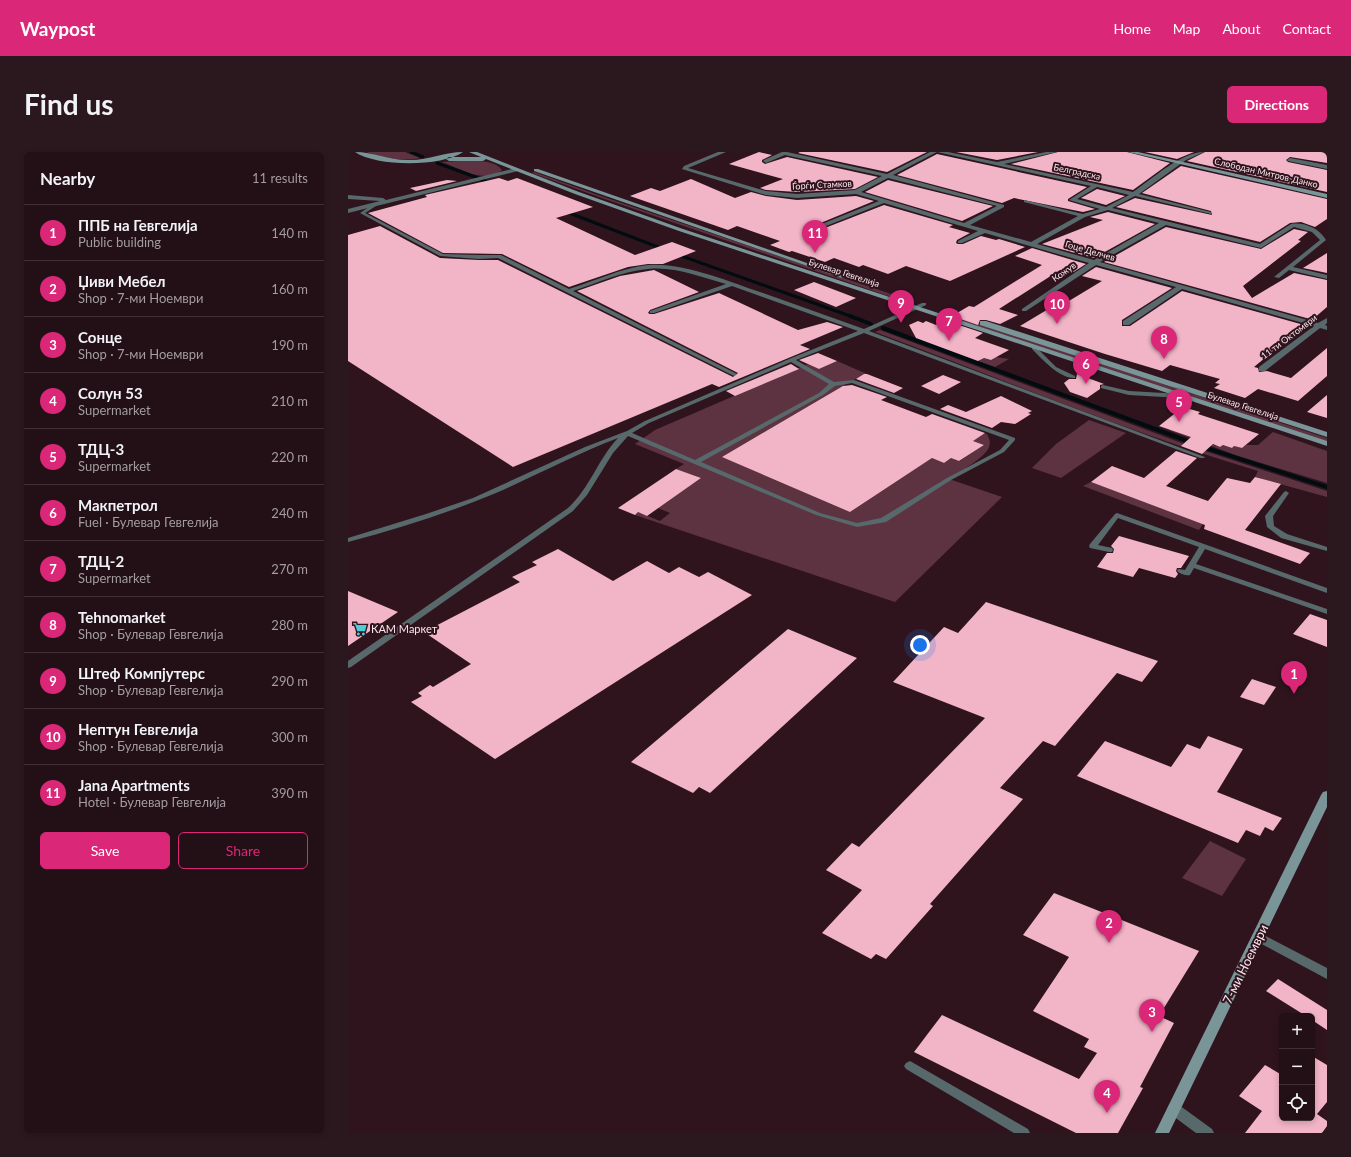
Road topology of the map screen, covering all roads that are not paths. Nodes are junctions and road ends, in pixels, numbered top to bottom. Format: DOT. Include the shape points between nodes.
graph roads {
  1 [pos="358,152"];
  2 [pos="439,152"];
  3 [pos="460,152"];
  4 [pos="472,152"];
  5 [pos="477,152"];
  6 [pos="723,152"];
  7 [pos="934,152"];
  8 [pos="940,152"];
  9 [pos="1054,152"];
  10 [pos="1131,152"];
  11 [pos="1201,152"];
  12 [pos="490,160"];
  13 [pos="1290,160"];
  14 [pos="423,161"];
  15 [pos="766,161"];
  16 [pos="410,163"];
  17 [pos="1180,163"];
  18 [pos="995,164"];
  19 [pos="1327,167"];
  20 [pos="516,170"];
  21 [pos="889,176"];
  22 [pos="1096,186"];
  23 [pos="856,192"];
  24 [pos="1135,194"];
  25 [pos="1327,196"];
  26 [pos="348,197"];
  27 [pos="390,201"];
  28 [pos="883,201"];
  29 [pos="1026,201"];
  30 [pos="377,204"];
  31 [pos="1106,209"];
  32 [pos="348,211"];
  33 [pos="1209,213"];
  34 [pos="1083,216"];
  35 [pos="1166,222"];
  36 [pos="965,225"];
  37 [pos="984,230"];
  38 [pos="809,231"];
  39 [pos="960,242"];
  40 [pos="1033,244"];
  41 [pos="1095,262"];
  42 [pos="1287,268"];
  43 [pos="1277,277"];
  44 [pos="1327,278"];
  45 [pos="732,284"];
  46 [pos="1182,286"];
  47 [pos="569,291"];
  48 [pos="924,304"];
  49 [pos="916,308"];
  50 [pos="1024,310"];
  51 [pos="652,312"];
  52 [pos="1327,320"];
  53 [pos="1126,323"];
  54 [pos="1323,327"];
  55 [pos="863,332"];
  56 [pos="1034,348"];
  57 [pos="791,360"];
  58 [pos="1262,369"];
  59 [pos="734,374"];
  60 [pos="1073,377"];
  61 [pos="833,384"];
  62 [pos="1103,387"];
  63 [pos="1181,396"];
  64 [pos="626,433"];
  65 [pos="1327,435"];
  66 [pos="1327,444"];
  67 [pos="1202,457"];
  68 [pos="696,462"];
  69 [pos="1286,493"];
  70 [pos="348,540"];
  71 [pos="1203,546"];
  72 [pos="1327,548"];
  73 [pos="1108,550"];
  74 [pos="1192,565"];
  75 [pos="1181,571"];
  76 [pos="1327,590"];
  77 [pos="1327,612"];
  78 [pos="348,665"];
  79 [pos="1326,801"];
  80 [pos="1258,936"];
  81 [pos="1327,974"];
  82 [pos="910,1066"];
  83 [pos="1174,1109"];
  84 [pos="1024,1133"];
  85 [pos="1162,1133"];
  86 [pos="1207,1133"];
  1 -- 16 [label="main road" via="397,163"];
  2 -- 16 [label="main road"];
  3 -- 14 [label="main road"];
  4 -- 12 [label="main road, Булевар Гевгелија"];
  5 -- 48 [label="main road, Булевар Гевгелија" via="499,157"];
  6 -- 23 [label="street, Ѓорѓи Стамков" via="685,169 766,193 797,196"];
  7 -- 21 [label="street, Ѓорѓи Стамков"];
  8 -- 18 [label="street, Белградска"];
  9 -- 18 [label="street"];
  10 -- 17 [label="main road, Слободан Митров-Данко"];
  11 -- 17 [label="street"];
  12 -- 14 [label="main road" via="460,158"];
  12 -- 20 [label="main road, Булевар Гевгелија"];
  13 -- 19 [label="street"];
  14 -- 16 [label="main road"];
  15 -- 21 [label="street, Ѓорѓи Стамков" via="784,153"];
  17 -- 24 [label="street"];
  17 -- 25 [label="main road, Слободан Митров-Данко"];
  18 -- 22 [label="street, Белградска"];
  20 -- 27 [label="street"];
  20 -- 49 [label="main road, Булевар Гевгелија" via="681,230"];
  21 -- 23 [label="street, Ѓорѓи Стамков"];
  21 -- 36 [label="street, Ѓорѓи Стамков" via="1002,206"];
  22 -- 24 [label="street, Белградска"];
  22 -- 31 [label="street" via="1072,200"];
  23 -- 28 [label="street, Гоце Делчев"];
  24 -- 31 [label="street"];
  24 -- 33 [label="street, Белградска"];
  26 -- 27 [label="street"];
  27 -- 30 [label="street"];
  28 -- 36 [label="street, Гоце Делчев"];
  28 -- 38 [label="street"];
  29 -- 34 [label="street"];
  30 -- 32 [label="street"];
  30 -- 47 [label="lane" via="362,213 442,255 499,256"];
  31 -- 34 [label="street"];
  31 -- 35 [label="street"];
  34 -- 40 [label="street"];
  35 -- 41 [label="street, Кожув"];
  35 -- 42 [label="street" via="1262,246 1293,225 1312,228 1321,235 1323,240"];
  36 -- 37 [label="street, Гоце Делчев"];
  37 -- 39 [label="street"];
  37 -- 40 [label="street, Гоце Делчев"];
  40 -- 41 [label="street, Гоце Делчев"];
  41 -- 46 [label="street, Гоце Делчев"];
  41 -- 50 [label="street, Кожув"];
  42 -- 43 [label="street"];
  42 -- 44 [label="street"];
  45 -- 47 [label="lane" via="682,270 648,267"];
  45 -- 51 [label="lane"];
  45 -- 55 [label="lane"];
  46 -- 53 [label="street"];
  46 -- 54 [label="street, Гоце Делчев"];
  47 -- 59 [label="lane"];
  48 -- 49 [label="lane"];
  48 -- 65 [label="main road, Булевар Гевгелија"];
  49 -- 55 [label="lane"];
  49 -- 56 [label="main road, Булевар Гевгелија"];
  52 -- 54 [label="street, 11 ти Октомври"];
  54 -- 58 [label="street, 11 ти Октомври"];
  55 -- 57 [label="lane"];
  55 -- 67 [label="lane"];
  56 -- 60 [label="lane" via="1047,363"];
  56 -- 63 [label="main road, Булевар Гевгелија"];
  57 -- 61 [label="lane"];
  57 -- 64 [label="lane"];
  61 -- 68 [label="lane" via="821,394"];
  61 -- 68 [label="lane" via="852,381 1013,439 1002,450 883,520 857,525 818,514"];
  62 -- 63 [label="lane" via="1129,393"];
  63 -- 66 [label="main road, Булевар Гевгелија"];
  64 -- 68 [label="lane"];
  64 -- 70 [label="lane" via="597,443 476,498"];
  64 -- 78 [label="lane" via="611,450 592,484 574,506"];
  69 -- 72 [label="lane" via="1269,516 1271,527 1284,536"];
  71 -- 73 [label="lane" via="1117,515 1093,546"];
  71 -- 74 [label="lane"];
  71 -- 76 [label="lane"];
  74 -- 75 [label="lane" via="1187,573"];
  74 -- 77 [label="lane"];
  79 -- 80 [label="main road, 7-ми Ноември"];
  80 -- 81 [label="street"];
  80 -- 83 [label="main road, 7-ми Ноември"];
  82 -- 84 [label="lane"];
  83 -- 85 [label="main road, 7-ми Ноември"];
  83 -- 86 [label="street"];
}
